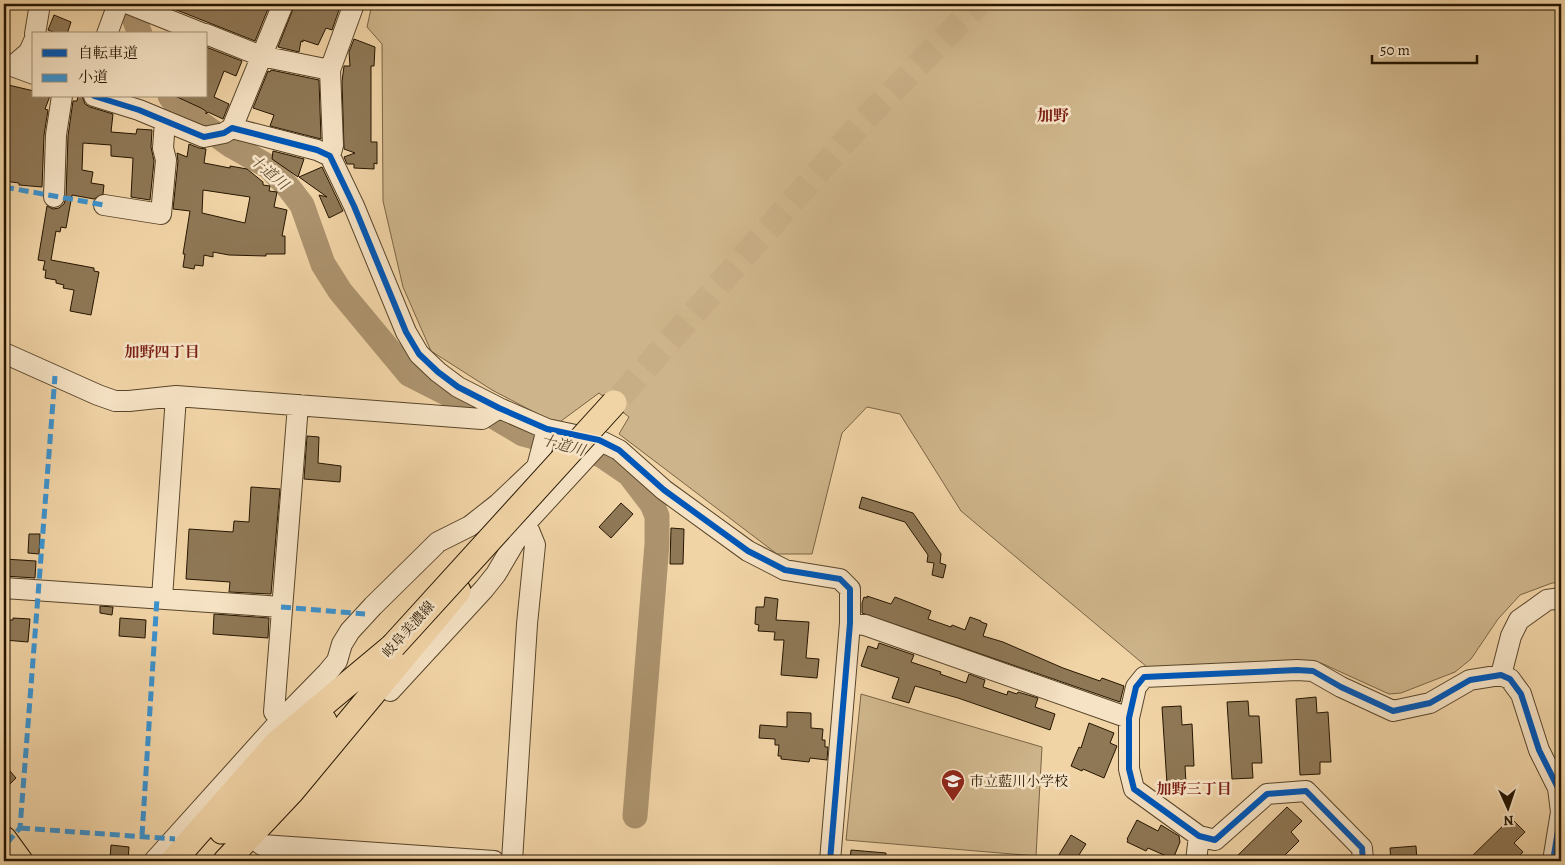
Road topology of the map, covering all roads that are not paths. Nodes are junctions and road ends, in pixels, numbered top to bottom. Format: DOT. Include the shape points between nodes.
graph roads {
  1 [pos="40,4"];
  2 [pos="118,4"];
  3 [pos="283,4"];
  4 [pos="354,4"];
  5 [pos="135,6"];
  6 [pos="35,32"];
  7 [pos="108,32"];
  8 [pos="200,32"];
  9 [pos="208,35"];
  10 [pos="32,45"];
  11 [pos="261,56"];
  12 [pos="8,65"];
  13 [pos="330,70"];
  14 [pos="32,73"];
  15 [pos="62,98"];
  16 [pos="100,98"];
  17 [pos="165,121"];
  18 [pos="228,131"];
  19 [pos="330,156"];
  20 [pos="54,197"];
  21 [pos="104,205"];
  22 [pos="4,353"];
  23 [pos="176,396"];
  24 [pos="617,400"];
  25 [pos="298,405"];
  26 [pos="494,412"];
  27 [pos="545,436"];
  28 [pos="598,440"];
  29 [pos="537,467"];
  30 [pos="522,520"];
  31 [pos="4,588"];
  32 [pos="162,598"];
  33 [pos="1561,598"];
  34 [pos="281,607"];
  35 [pos="850,623"];
  36 [pos="1501,675"];
  37 [pos="1129,718"];
  38 [pos="281,720"];
  39 [pos="1199,836"];
  40 [pos="4,839"];
  41 [pos="260,850"];
  42 [pos="184,857"];
  43 [pos="20,861"];
  44 [pos="154,861"];
  45 [pos="226,861"];
  46 [pos="240,861"];
  47 [pos="494,861"];
  48 [pos="512,861"];
  49 [pos="830,861"];
  50 [pos="1196,861"];
  51 [pos="1363,861"];
  52 [pos="1553,861"];
  1 -- 6 [label="street"];
  2 -- 7 [label="street"];
  3 -- 11 [label="street"];
  4 -- 13 [label="street"];
  5 -- 8 [label="street"];
  9 -- 11 [label="street"];
  10 -- 12 [label="street" via="29,52"];
  11 -- 13 [label="street"];
  11 -- 18 [label="street"];
  12 -- 14 [label="street"];
  13 -- 19 [label="street" via="333,145"];
  15 -- 20 [label="street" via="56,135"];
  16 -- 17 [label="street"];
  17 -- 18 [label="street" via="204,137"];
  17 -- 21 [label="street" via="163,148 166,160 161,214"];
  18 -- 19 [label="street" via="317,150"];
  19 -- 26 [label="street" via="406,332 419,354 438,372"];
  22 -- 23 [label="street" via="115,401"];
  23 -- 25 [label="street"];
  23 -- 32 [label="street"];
  24 -- 30 [label="main road, 岐阜美濃線, bridge"];
  25 -- 26 [label="street" via="482,419"];
  25 -- 34 [label="street"];
  26 -- 27 [label="street"];
  27 -- 28 [label="street"];
  27 -- 29 [label="street"];
  28 -- 30 [label="street" via="596,447"];
  28 -- 35 [label="street" via="619,450 664,490 748,551 784,570 840,579 850,589"];
  29 -- 30 [label="street"];
  29 -- 38 [label="street" via="470,526 438,542 372,606 342,644 337,661"];
  30 -- 41 [label="street" via="496,574 346,742"];
  30 -- 42 [label="main road, 岐阜美濃線, bridge"];
  30 -- 45 [label="main road, bridge" via="464,584 290,792"];
  30 -- 48 [label="street" via="535,545"];
  31 -- 32 [label="street"];
  32 -- 34 [label="street"];
  33 -- 36 [label="street" via="1547,600 1518,620"];
  34 -- 38 [label="street" via="274,712"];
  35 -- 37 [label="street" via="865,625"];
  35 -- 49 [label="street"];
  36 -- 37 [label="street" via="1470,680 1430,703 1393,711 1312,671 1144,677 1136,687"];
  36 -- 52 [label="street" via="1510,679 1521,694 1539,750 1558,788 1561,812"];
  37 -- 39 [label="street" via="1129,769 1134,789"];
  38 -- 44 [label="street"];
  39 -- 50 [label="street"];
  39 -- 51 [label="street" via="1215,840 1267,794 1306,791 1362,848"];
  40 -- 43 [label="main road"];
  41 -- 46 [label="street"];
  41 -- 47 [label="street"];
}
